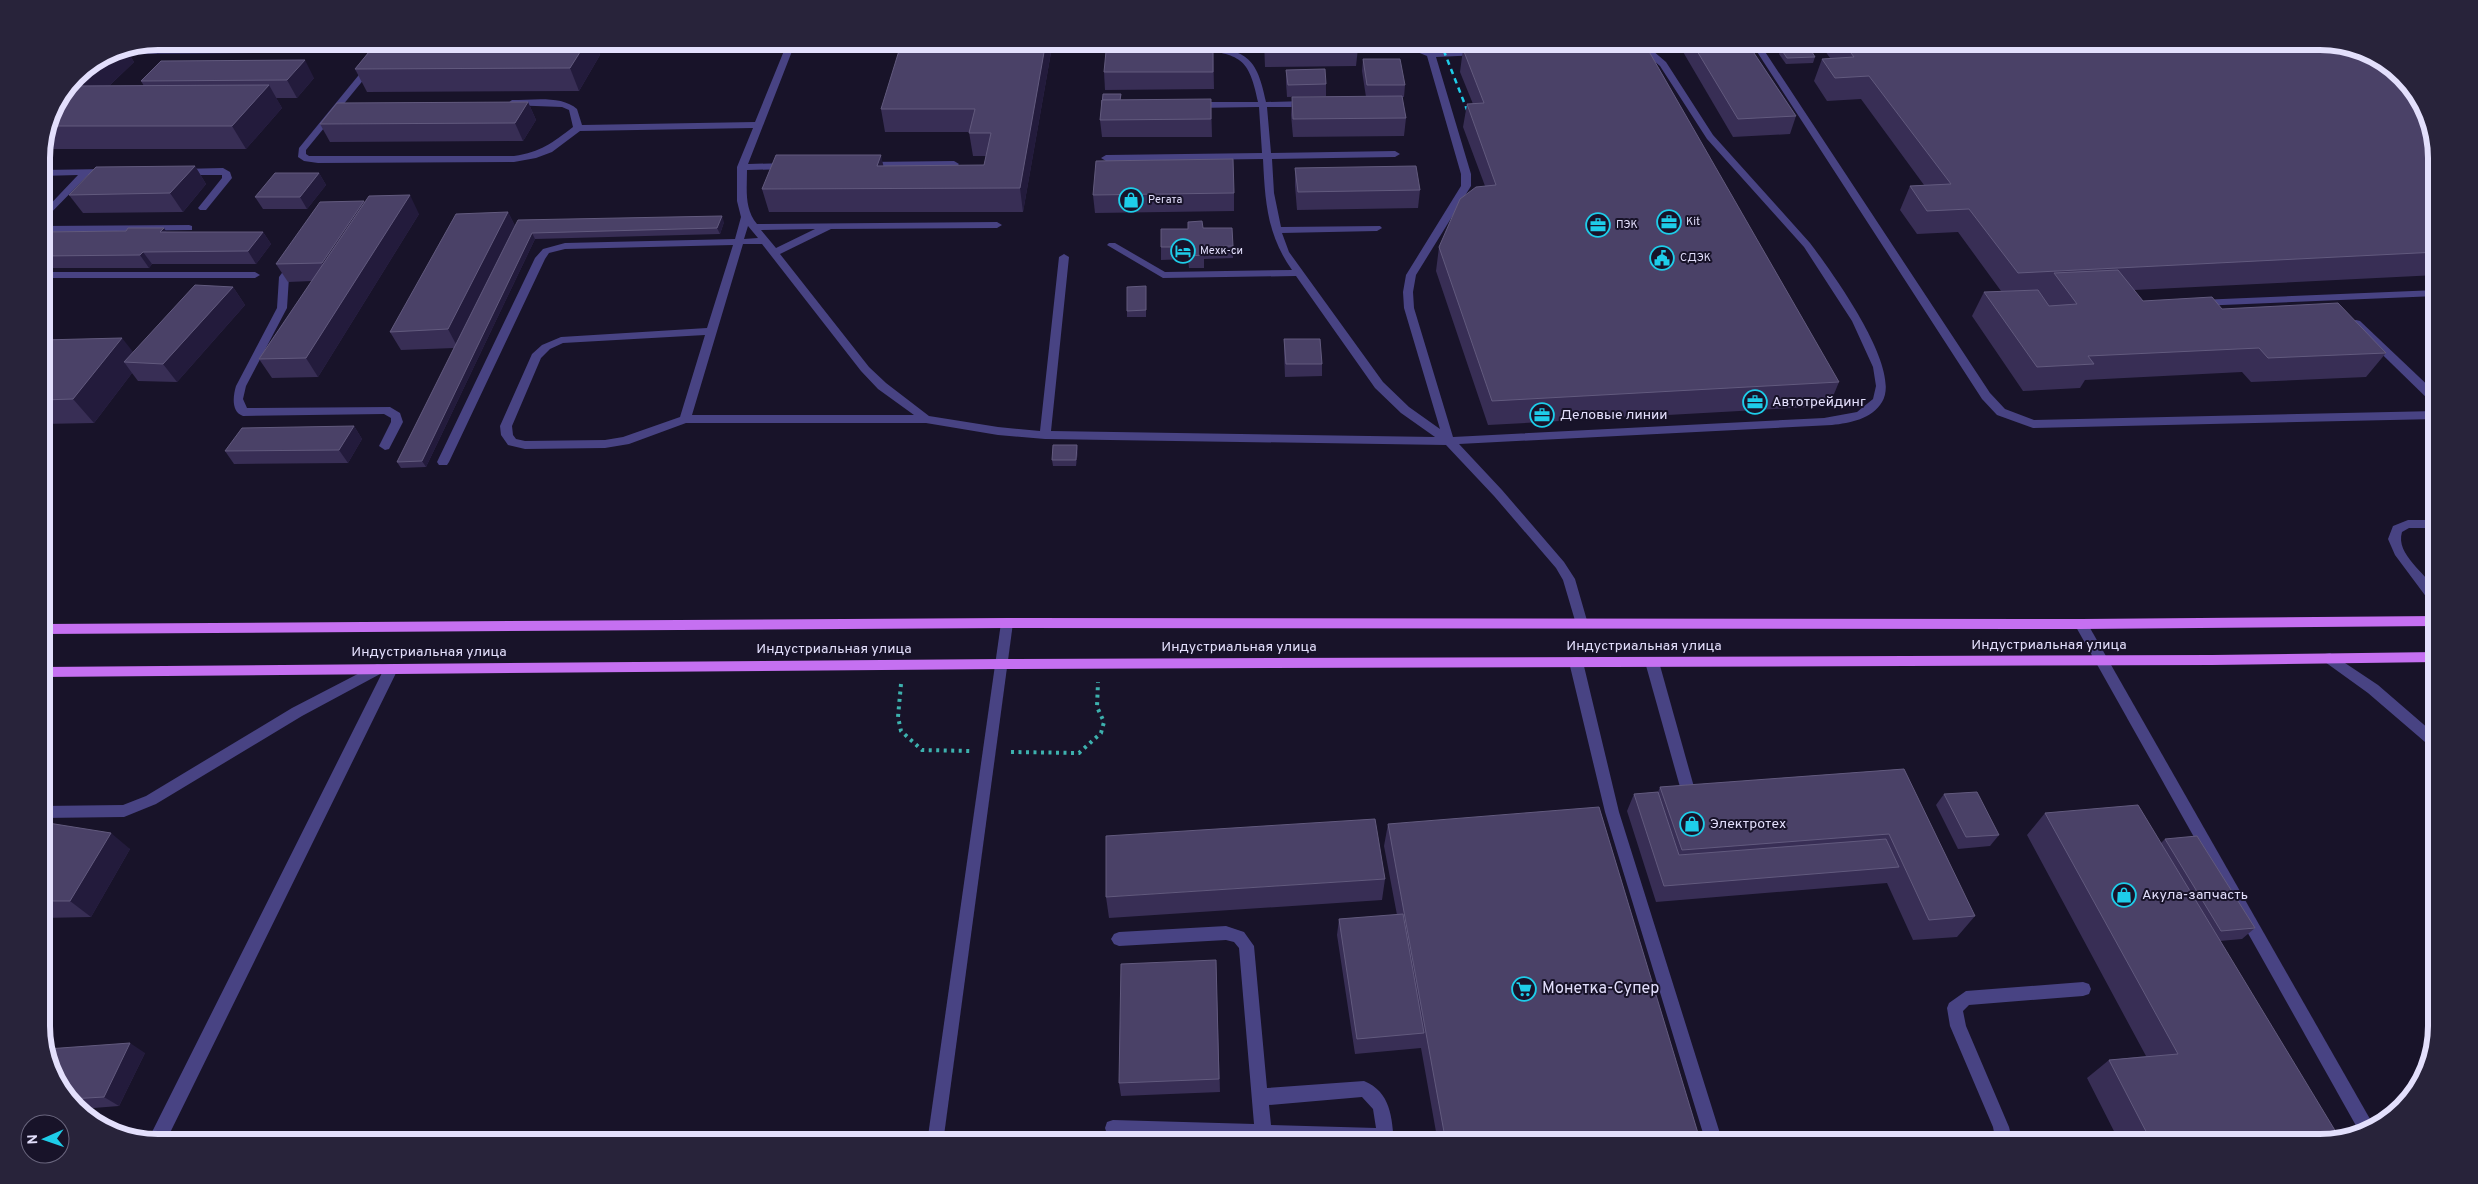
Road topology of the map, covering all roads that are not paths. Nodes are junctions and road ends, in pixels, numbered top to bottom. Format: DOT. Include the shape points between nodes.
graph roads {
  1 [pos="376,50"];
  2 [pos="788,50"];
  3 [pos="1219,50"];
  4 [pos="1418,50"];
  5 [pos="1639,50"];
  6 [pos="1760,50"];
  7 [pos="138,52"];
  8 [pos="1487,53"];
  9 [pos="1432,55"];
  10 [pos="372,64"];
  11 [pos="499,103"];
  12 [pos="1263,104"];
  13 [pos="1319,104"];
  14 [pos="1184,105"];
  15 [pos="759,125"];
  16 [pos="578,128"];
  17 [pos="1395,154"];
  18 [pos="1267,156"];
  19 [pos="1106,158"];
  20 [pos="954,164"];
  21 [pos="800,166"];
  22 [pos="858,166"];
  23 [pos="742,167"];
  24 [pos="86,172"];
  25 [pos="115,172"];
  26 [pos="174,172"];
  27 [pos="50,173"];
  28 [pos="203,208"];
  29 [pos="50,211"];
  30 [pos="746,217"];
  31 [pos="997,225"];
  32 [pos="829,226"];
  33 [pos="755,227"];
  34 [pos="189,228"];
  35 [pos="1377,228"];
  36 [pos="50,229"];
  37 [pos="1275,230"];
  38 [pos="739,241"];
  39 [pos="765,241"];
  40 [pos="1112,245"];
  41 [pos="774,253"];
  42 [pos="299,255"];
  43 [pos="1064,257"];
  44 [pos="1298,273"];
  45 [pos="50,275"];
  46 [pos="255,275"];
  47 [pos="2428,293"];
  48 [pos="2329,297"];
  49 [pos="2192,303"];
  50 [pos="712,331"];
  51 [pos="2428,392"];
  52 [pos="2428,415"];
  53 [pos="685,419"];
  54 [pos="926,419"];
  55 [pos="1045,434"];
  56 [pos="1449,441"];
  57 [pos="385,446"];
  58 [pos="443,462"];
  59 [pos="2428,524"];
  60 [pos="2428,591"];
  61 [pos="2428,621"];
  62 [pos="1007,623"];
  63 [pos="1582,624"];
  64 [pos="2081,624"];
  65 [pos="50,629"];
  66 [pos="2428,657"];
  67 [pos="2330,658"];
  68 [pos="2102,661"];
  69 [pos="1576,662"];
  70 [pos="1652,662"];
  71 [pos="1002,664"];
  72 [pos="384,669"];
  73 [pos="50,672"];
  74 [pos="2428,736"];
  75 [pos="1687,787"];
  76 [pos="50,812"];
  77 [pos="1119,940"];
  78 [pos="2083,989"];
  79 [pos="1260,1097"];
  80 [pos="2365,1124"];
  81 [pos="1113,1128"];
  82 [pos="1263,1133"];
  83 [pos="160,1134"];
  84 [pos="936,1134"];
  85 [pos="1281,1134"];
  86 [pos="1385,1134"];
  87 [pos="1712,1134"];
  88 [pos="2003,1134"];
  1 -- 7 [label="street"];
  2 -- 15 [label="street"];
  3 -- 12 [label="street" via="1244,58"];
  4 -- 9 [label="street"];
  5 -- 56 [label="street" via="1657,57 1710,137 1807,245 1869,342 1878,365 1882,386 1880,399 1866,413 1824,422"];
  6 -- 52 [label="street" via="1986,396 2001,412 2033,424"];
  8 -- 9 [label="street"];
  9 -- 56 [label="street" via="1466,174 1466,186 1411,275 1408,292 1409,308"];
  10 -- 16 [label="street" via="345,104 302,150 301,155 318,160 514,159 549,150"];
  11 -- 16 [label="street" via="564,105 573,109"];
  12 -- 13 [label="street"];
  12 -- 14 [label="street"];
  12 -- 18 [label="street"];
  15 -- 16 [label="street"];
  15 -- 23 [label="street"];
  17 -- 18 [label="street"];
  18 -- 19 [label="street"];
  18 -- 37 [label="street"];
  20 -- 22 [label="street"];
  21 -- 23 [label="street"];
  23 -- 30 [label="street" via="742,201"];
  24 -- 25 [label="street"];
  24 -- 27 [label="street"];
  24 -- 29 [label="street"];
  26 -- 28 [label="street" via="223,171 227,174"];
  30 -- 33 [label="street"];
  30 -- 38 [label="street"];
  31 -- 32 [label="street"];
  32 -- 33 [label="street"];
  32 -- 41 [label="street"];
  33 -- 39 [label="street"];
  34 -- 36 [label="street"];
  35 -- 37 [label="street"];
  37 -- 44 [label="street"];
  38 -- 39 [label="street"];
  38 -- 50 [label="street"];
  38 -- 58 [label="street" via="565,246 546,251"];
  39 -- 41 [label="street"];
  40 -- 44 [label="street" via="1164,275"];
  41 -- 54 [label="street" via="864,369"];
  42 -- 57 [label="street" via="284,278 282,308 241,386 238,398 243,412 386,410 396,416 397,422"];
  43 -- 55 [label="street"];
  44 -- 56 [label="street" via="1379,385 1404,410"];
  45 -- 46 [label="street"];
  47 -- 48 [label="street"];
  48 -- 49 [label="street"];
  48 -- 51 [label="street"];
  50 -- 53 [label="street"];
  50 -- 53 [label="street" via="560,340 536,356 506,426 512,442 525,445 605,444 625,441"];
  53 -- 54 [label="street"];
  54 -- 55 [label="street" via="998,431"];
  55 -- 56 [label="street"];
  56 -- 63 [label="street" via="1560,565 1569,579"];
  59 -- 60 [label="street" via="2408,524 2397,529 2394,539 2399,552"];
  61 -- 64 [label="main road, Индустриальная улица"];
  62 -- 63 [label="main road, Индустриальная улица"];
  62 -- 65 [label="main road, Индустриальная улица"];
  62 -- 71 [label="street"];
  63 -- 64 [label="main road, Индустриальная улица"];
  64 -- 68 [label="street"];
  66 -- 67 [label="main road, Индустриальная улица"];
  67 -- 68 [label="main road, Индустриальная улица"];
  67 -- 74 [label="street" via="2373,689"];
  68 -- 70 [label="main road, Индустриальная улица"];
  68 -- 80 [label="street"];
  69 -- 70 [label="main road, Индустриальная улица"];
  69 -- 71 [label="main road, Индустриальная улица"];
  69 -- 87 [label="street" via="1612,812"];
  70 -- 75 [label="street"];
  71 -- 72 [label="main road, Индустриальная улица"];
  71 -- 84 [label="street"];
  72 -- 73 [label="main road, Индустриальная улица"];
  72 -- 76 [label="street" via="296,712 151,800 124,811"];
  72 -- 83 [label="street"];
  77 -- 79 [label="street" via="1226,933 1239,937 1246,946"];
  78 -- 88 [label="street" via="1966,998 1956,1008 1958,1026"];
  79 -- 82 [label="street"];
  79 -- 86 [label="street" via="1364,1089 1376,1096"];
  81 -- 82 [label="street"];
  82 -- 85 [label="street"];
}
